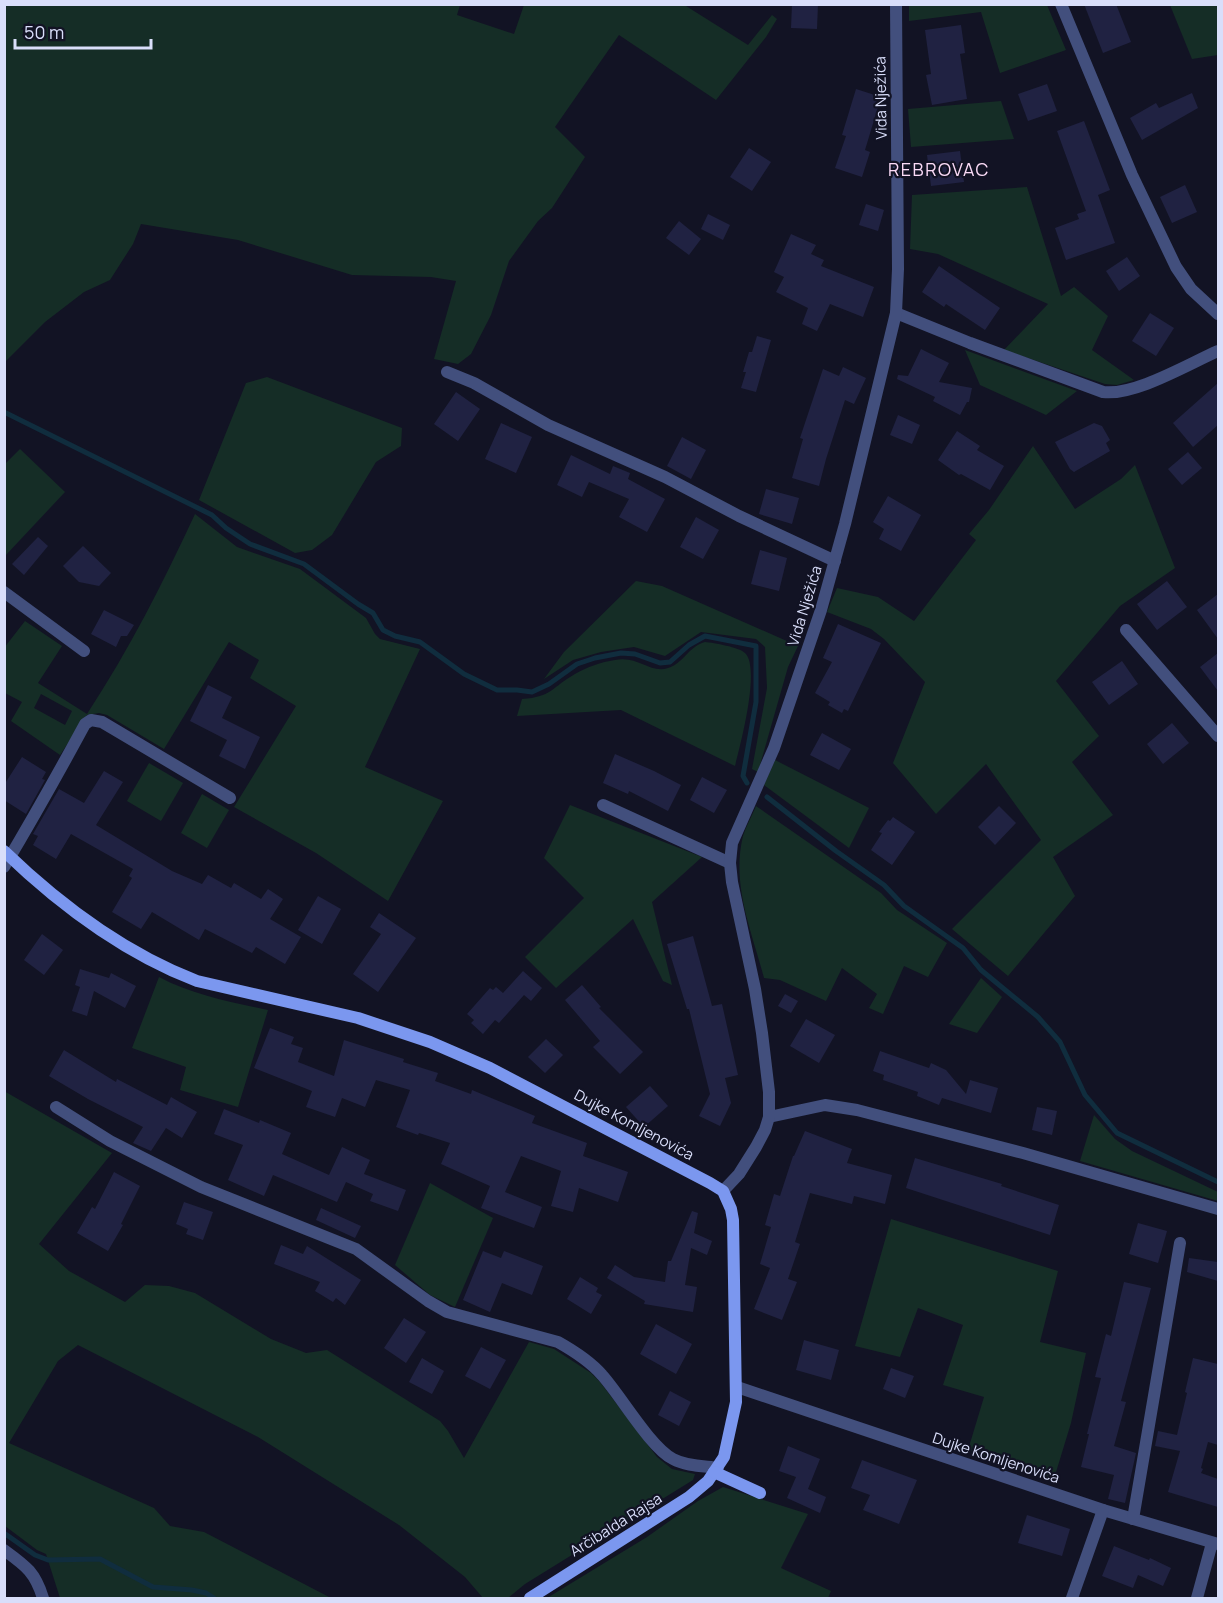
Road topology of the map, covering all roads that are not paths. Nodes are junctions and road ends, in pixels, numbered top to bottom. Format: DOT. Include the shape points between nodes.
graph roads {
  1 [pos="896,4"];
  2 [pos="1061,4"];
  3 [pos="896,313"];
  4 [pos="1218,314"];
  5 [pos="1218,351"];
  6 [pos="447,372"];
  7 [pos="835,561"];
  8 [pos="4,592"];
  9 [pos="1126,630"];
  10 [pos="84,651"];
  11 [pos="1218,736"];
  12 [pos="230,798"];
  13 [pos="603,805"];
  14 [pos="6,858"];
  15 [pos="730,863"];
  16 [pos="56,1107"];
  17 [pos="770,1117"];
  18 [pos="723,1191"];
  19 [pos="1218,1209"];
  20 [pos="1180,1243"];
  21 [pos="737,1388"];
  22 [pos="716,1470"];
  23 [pos="760,1493"];
  24 [pos="1103,1510"];
  25 [pos="1133,1520"];
  26 [pos="1215,1543"];
  27 [pos="4,1551"];
  28 [pos="43,1599"];
  29 [pos="530,1599"];
  30 [pos="1072,1599"];
  31 [pos="1197,1599"];
  1 -- 3 [label="street, Vida Nježića"];
  2 -- 4 [label="street" via="1132,175 1172,258 1183,279"];
  3 -- 5 [label="street" via="1103,392 1143,384"];
  3 -- 7 [label="street, Vida Nježića"];
  6 -- 7 [label="street"];
  7 -- 15 [label="street, Vida Nježića" via="788,709 760,784 732,843"];
  8 -- 10 [label="street"];
  9 -- 11 [label="street"];
  12 -- 14 [label="street" via="102,722 91,720 85,724 30,825"];
  13 -- 15 [label="street"];
  14 -- 18 [label="street, Dujke Komljenovića" via="81,917 174,972 197,981 358,1018 430,1042 490,1068"];
  15 -- 17 [label="street, Vida Nježića" via="762,1033"];
  16 -- 22 [label="street" via="111,1141 201,1187 356,1249 447,1312 558,1342 602,1374 666,1454 683,1463"];
  17 -- 18 [label="street, Vida Nježića" via="756,1148"];
  17 -- 19 [label="street" via="825,1106 857,1110"];
  18 -- 21 [label="street" via="733,1220"];
  20 -- 25 [label="street"];
  21 -- 22 [label="street, Arčibalda Rajsa" via="728,1445"];
  21 -- 24 [label="street, Dujke Komljenovića"];
  22 -- 23 [label="street"];
  22 -- 29 [label="street, Arčibalda Rajsa" via="689,1497"];
  24 -- 25 [label="street, Dujke Komljenovića"];
  24 -- 30 [label="street"];
  25 -- 26 [label="street, Dujke Komljenovića"];
  26 -- 31 [label="street, Dujke Komljenovića"];
  27 -- 28 [label="street" via="26,1565 38,1581"];
}
